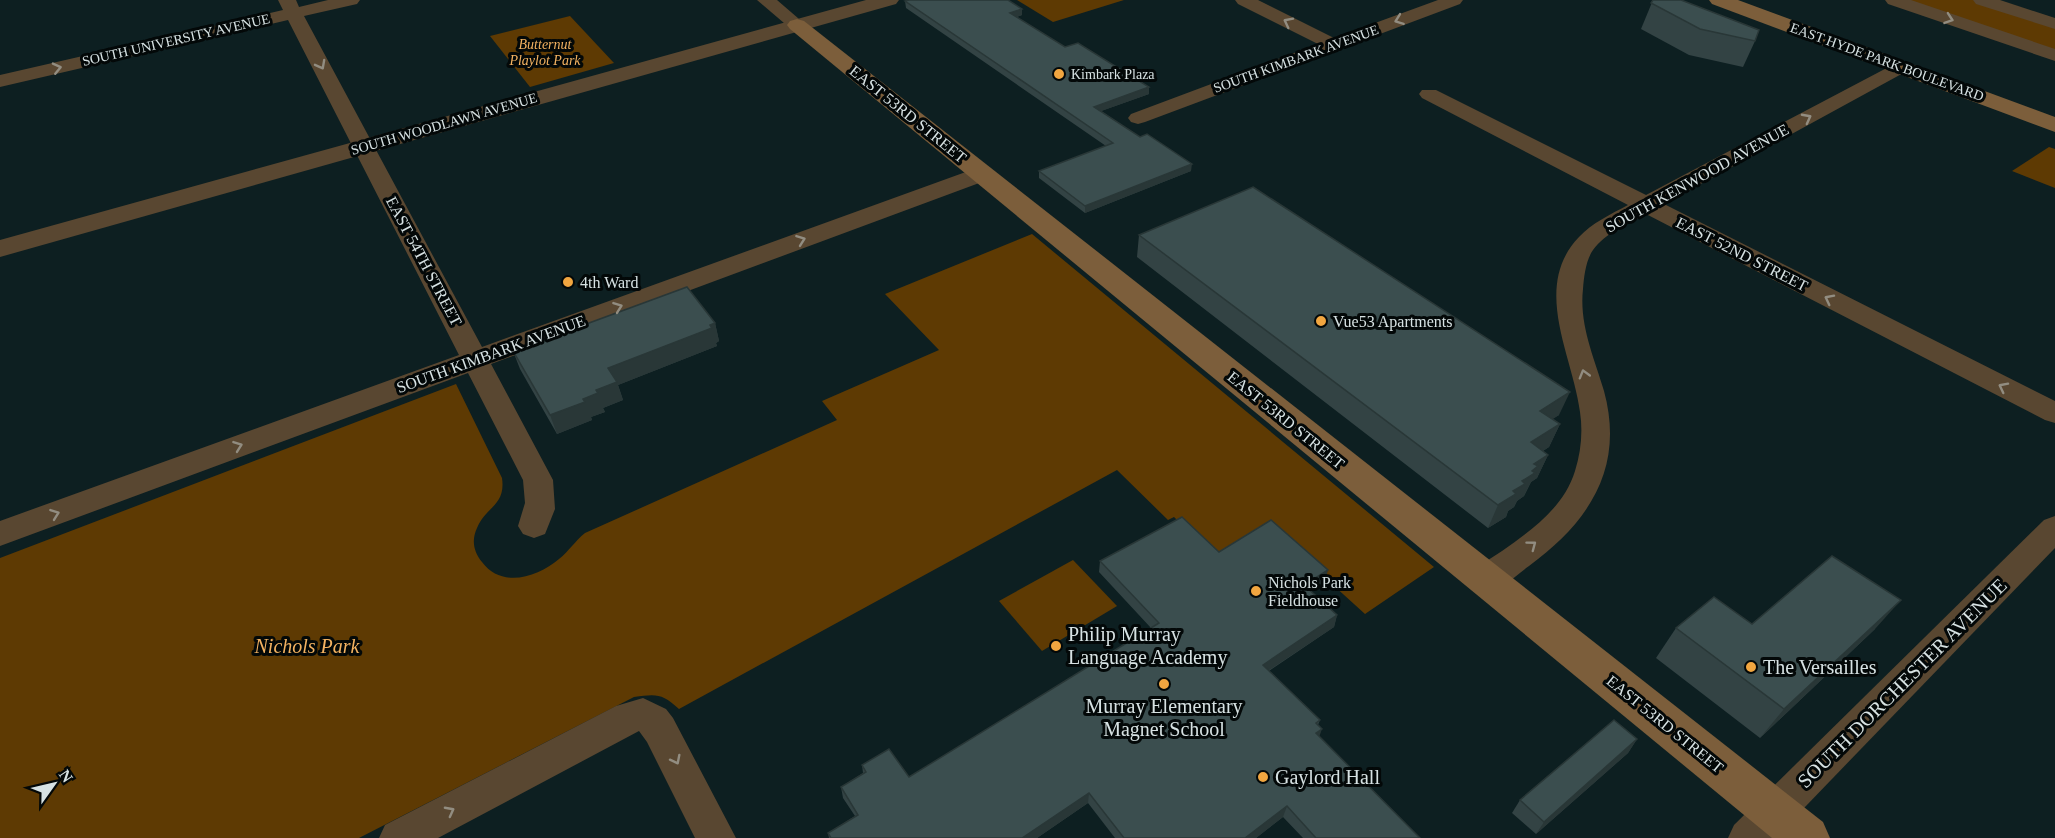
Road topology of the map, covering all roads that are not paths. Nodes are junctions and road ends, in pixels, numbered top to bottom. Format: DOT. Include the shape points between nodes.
graph roads {
  1 [pos="351,0"];
  2 [pos="766,0"];
  3 [pos="889,0"];
  4 [pos="1244,0"];
  5 [pos="1454,0"];
  6 [pos="1719,0"];
  7 [pos="1894,0"];
  8 [pos="1982,0"];
  9 [pos="290,7"];
  10 [pos="2055,24"];
  11 [pos="797,26"];
  12 [pos="1333,45"];
  13 [pos="2055,55"];
  14 [pos="1900,67"];
  15 [pos="0,81"];
  16 [pos="1429,94"];
  17 [pos="1138,118"];
  18 [pos="2055,125"];
  19 [pos="364,147"];
  20 [pos="982,174"];
  21 [pos="1645,205"];
  22 [pos="0,249"];
  23 [pos="476,360"];
  24 [pos="2055,413"];
  25 [pos="534,526"];
  26 [pos="2055,528"];
  27 [pos="0,534"];
  28 [pos="1485,580"];
  29 [pos="1776,829"];
  30 [pos="399,838"];
  31 [pos="716,838"];
  1 -- 9 [label="street, SOUTH UNIVERSITY AVENUE"];
  2 -- 11 [label="street, EAST 53RD STREET"];
  3 -- 11 [label="street, SOUTH WOODLAWN AVENUE"];
  12 -- 4 [label="street, one-way"];
  5 -- 12 [label="street, SOUTH KIMBARK AVENUE, one-way"];
  6 -- 14 [label="main road, EAST HYDE PARK BOULEVARD"];
  7 -- 13 [label="street, one-way"];
  8 -- 10 [label="street"];
  15 -- 9 [label="street, SOUTH UNIVERSITY AVENUE, one-way"];
  9 -- 19 [label="street, EAST 54TH STREET, one-way"];
  11 -- 19 [label="street, SOUTH WOODLAWN AVENUE"];
  11 -- 20 [label="main road, EAST 53RD STREET"];
  12 -- 17 [label="street, SOUTH KIMBARK AVENUE"];
  14 -- 18 [label="main road, EAST HYDE PARK BOULEVARD"];
  21 -- 14 [label="street, SOUTH KENWOOD AVENUE, one-way"];
  16 -- 21 [label="street, EAST 52ND STREET"];
  19 -- 22 [label="street, SOUTH WOODLAWN AVENUE"];
  19 -- 23 [label="street, EAST 54TH STREET"];
  23 -- 20 [label="street, SOUTH KIMBARK AVENUE, one-way"];
  20 -- 28 [label="main road, EAST 53RD STREET"];
  24 -- 21 [label="street, EAST 52ND STREET, one-way"];
  28 -- 21 [label="street, SOUTH KENWOOD AVENUE, one-way" via="1557,526 1587,481 1596,429 1589,389 1570,333 1569,291 1581,249 1593,236"];
  23 -- 25 [label="street, EAST 54TH STREET" via="538,480 541,510"];
  27 -- 23 [label="street, SOUTH KIMBARK AVENUE, one-way"];
  26 -- 29 [label="street, SOUTH DORCHESTER AVENUE"];
  28 -- 29 [label="main road, EAST 53RD STREET"];
  30 -- 31 [label="street, one-way" via="618,722 643,714 660,730"];
}
